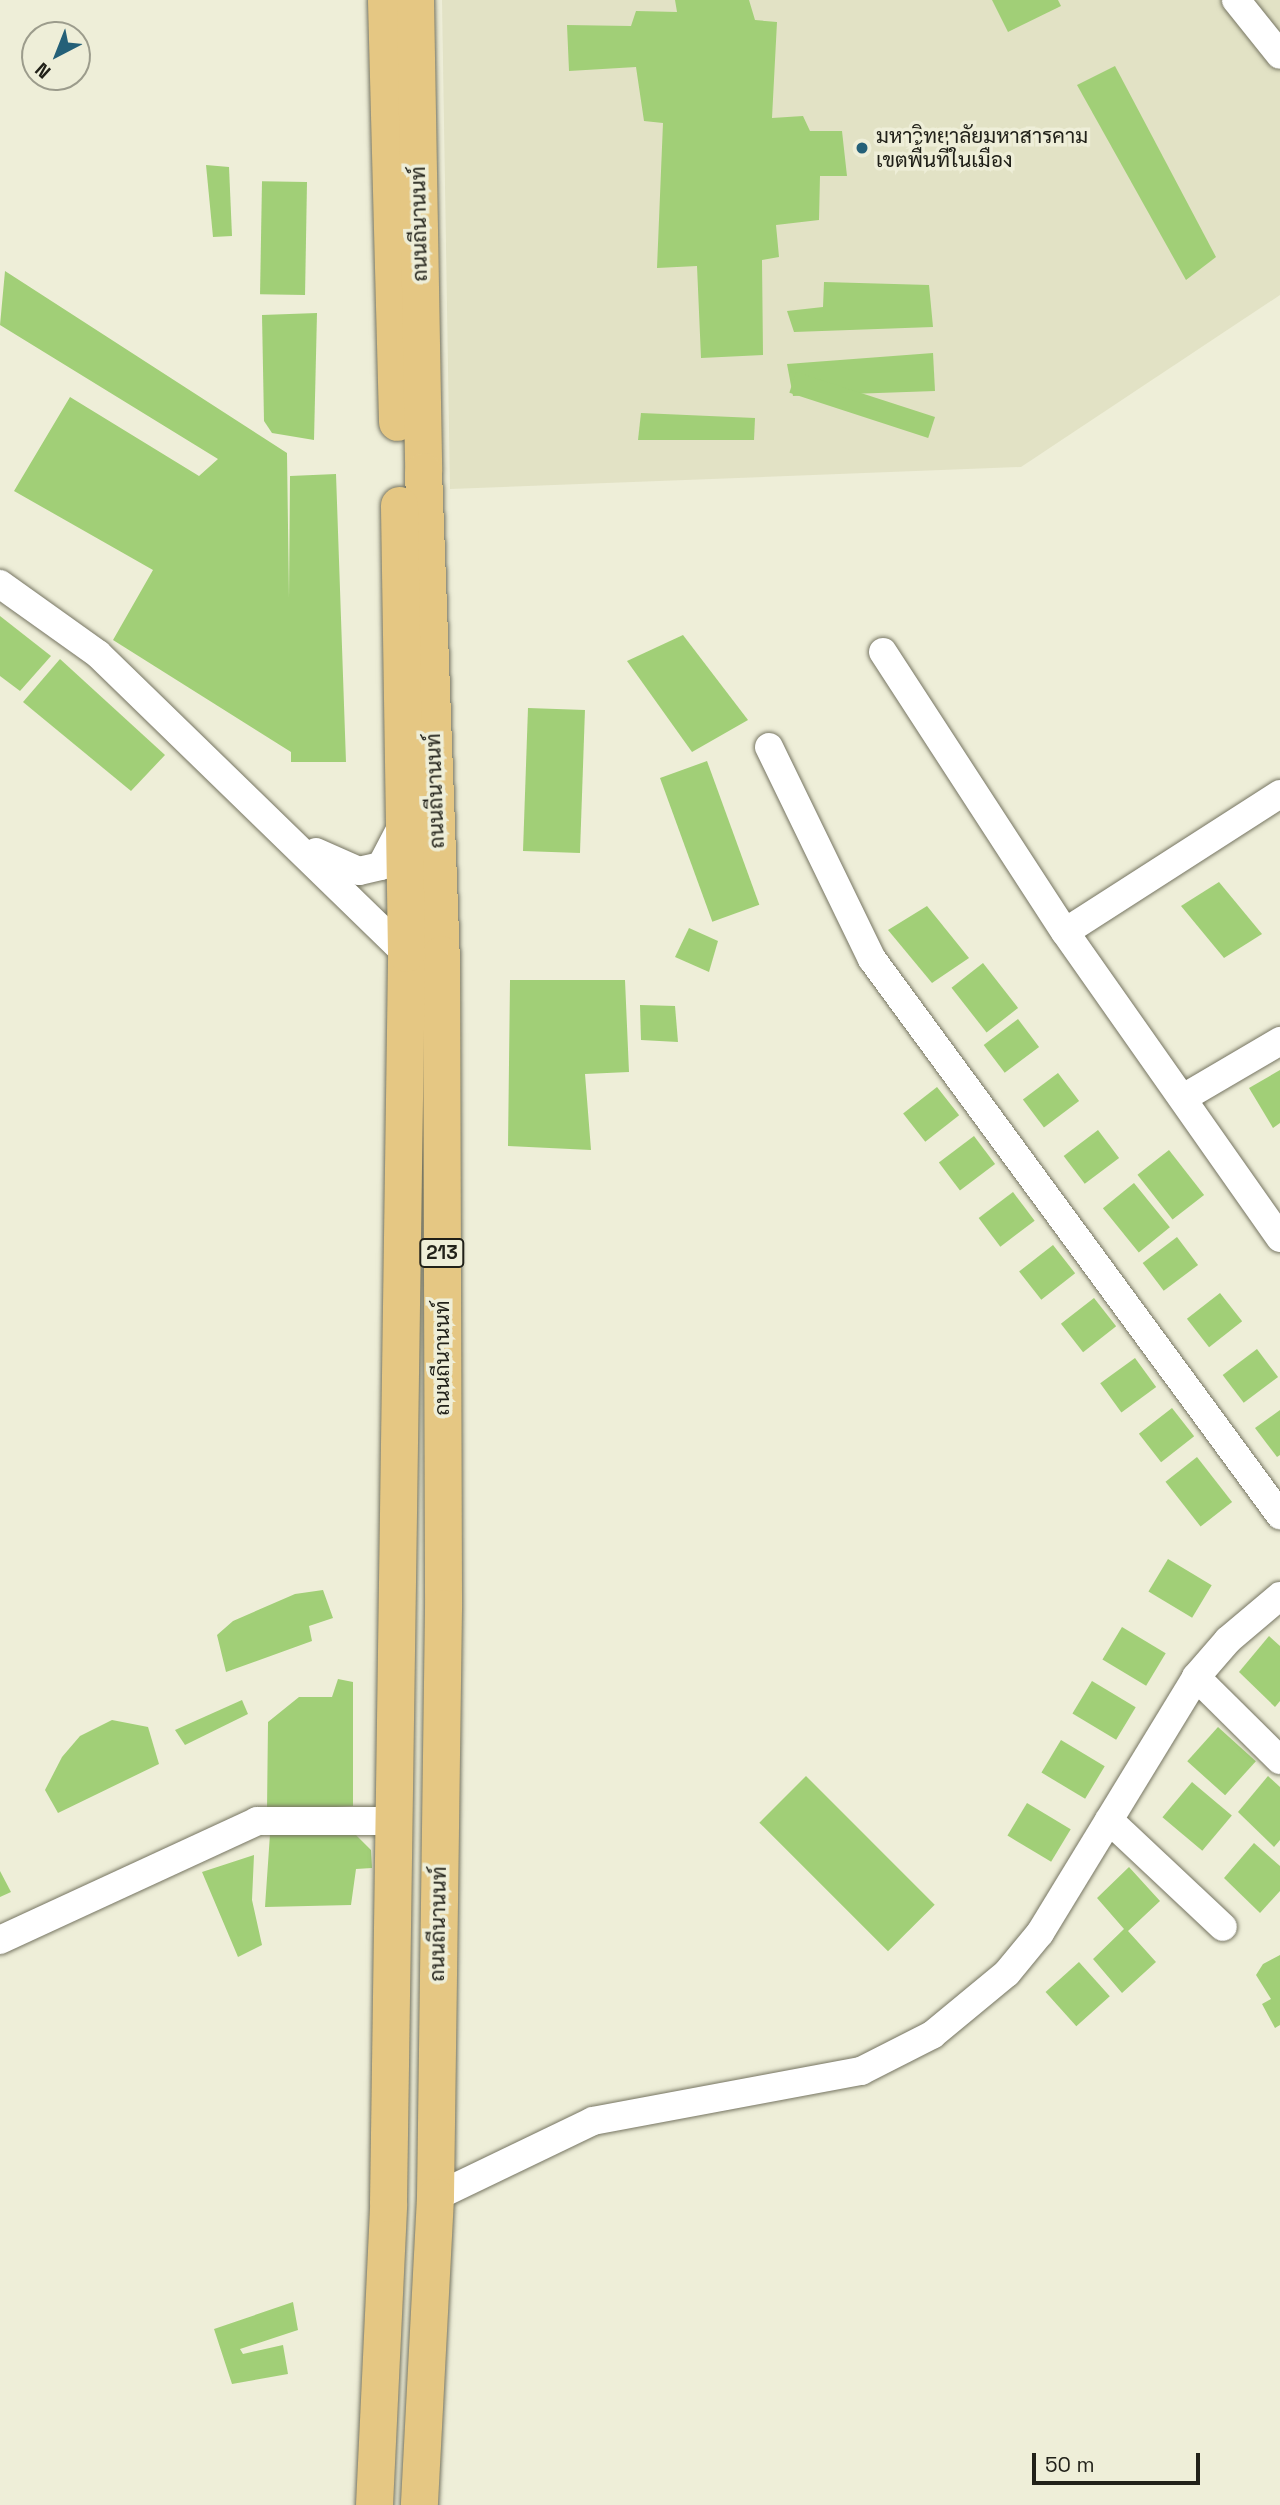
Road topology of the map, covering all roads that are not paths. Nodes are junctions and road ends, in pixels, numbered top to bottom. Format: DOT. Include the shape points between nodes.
graph roads {
  1 [pos="386,0"];
  2 [pos="415,0"];
  3 [pos="1236,0"];
  4 [pos="1280,55"];
  5 [pos="0,584"];
  6 [pos="883,652"];
  7 [pos="769,747"];
  8 [pos="1280,794"];
  9 [pos="407,815"];
  10 [pos="279,828"];
  11 [pos="1065,932"];
  12 [pos="406,953"];
  13 [pos="1280,1041"];
  14 [pos="1183,1098"];
  15 [pos="1280,1238"];
  16 [pos="1280,1515"];
  17 [pos="1280,1596"];
  18 [pos="1196,1677"];
  19 [pos="1280,1760"];
  20 [pos="1109,1819"];
  21 [pos="392,1821"];
  22 [pos="1223,1927"];
  23 [pos="0,1940"];
  24 [pos="435,2197"];
  25 [pos="374,2505"];
  26 [pos="419,2505"];
  1 -- 9 [label="main road, ถนนถีนานนท์ / 213"];
  2 -- 24 [label="main road, ถนนถีนานนท์ / 213" via="423,471 441,968 443,1608"];
  3 -- 4 [label="street"];
  5 -- 10 [label="street" via="98,654"];
  6 -- 11 [label="street"];
  7 -- 16 [label="street" via="872,959"];
  8 -- 11 [label="street"];
  9 -- 10 [label="street" via="381,866 359,871 328,860"];
  9 -- 12 [label="main road, ถนนถีนานนท์ / 213"];
  10 -- 12 [label="street"];
  11 -- 14 [label="street"];
  12 -- 21 [label="main road, ถนนถีนานนท์ / 213"];
  13 -- 14 [label="street"];
  14 -- 15 [label="street"];
  17 -- 18 [label="street" via="1228,1640"];
  18 -- 19 [label="street"];
  18 -- 20 [label="street"];
  20 -- 22 [label="street"];
  20 -- 24 [label="street" via="1015,1963 932,2035 861,2071 593,2121"];
  21 -- 23 [label="street" via="257,1821"];
  21 -- 25 [label="main road, ถนนถีนานนท์ / 213" via="388,2203"];
  24 -- 26 [label="main road, ถนนถีนานนท์ / 213"];
}
